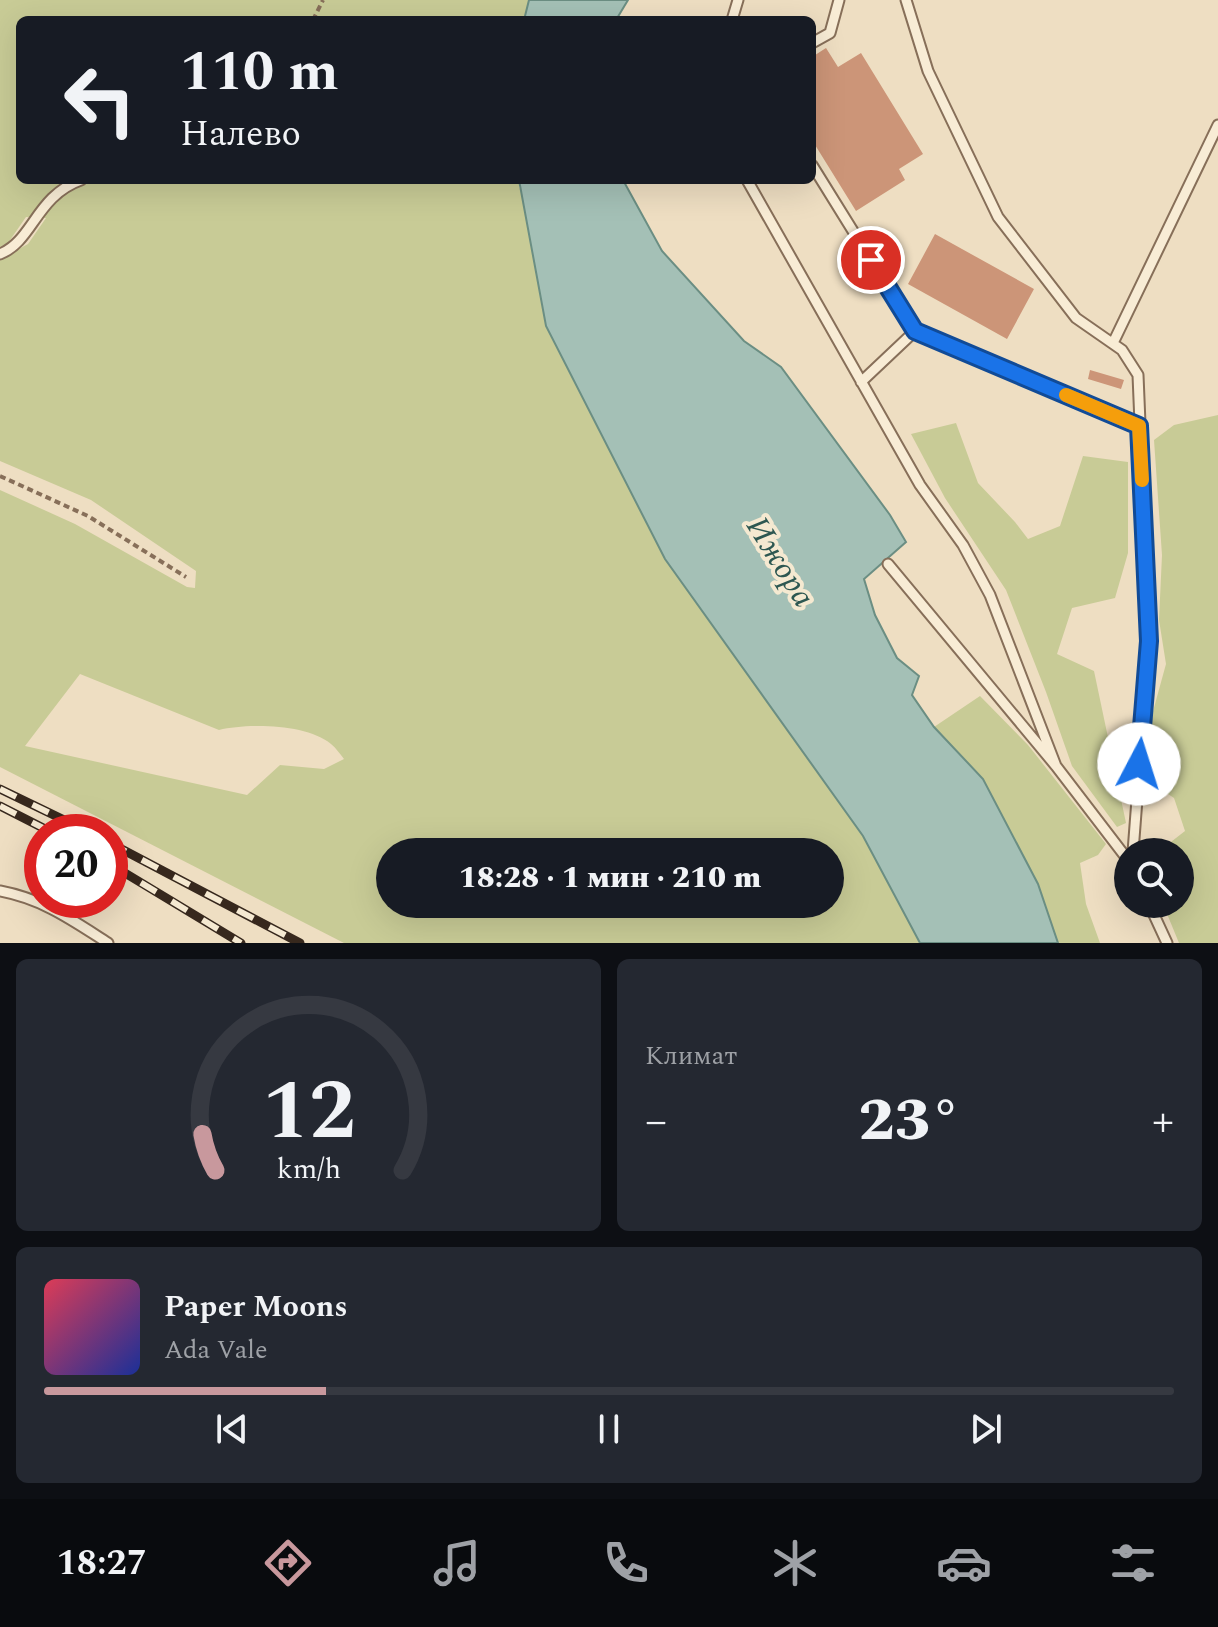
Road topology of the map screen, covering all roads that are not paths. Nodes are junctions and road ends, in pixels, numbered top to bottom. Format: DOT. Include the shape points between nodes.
graph roads {
  1 [pos="839,0"];
  2 [pos="906,0"];
  3 [pos="816,41"];
  4 [pos="1218,125"];
  5 [pos="816,171"];
  6 [pos="69,184"];
  7 [pos="749,184"];
  8 [pos="0,254"];
  9 [pos="915,331"];
  10 [pos="1113,343"];
  11 [pos="861,382"];
  12 [pos="1139,426"];
  13 [pos="888,564"];
  14 [pos="1056,766"];
  15 [pos="1134,838"];
  16 [pos="1114,842"];
  17 [pos="0,891"];
  18 [pos="1155,918"];
  19 [pos="108,943"];
  20 [pos="1167,943"];
  1 -- 3 [label="lane" via="830,33"];
  2 -- 10 [label="lane" via="928,71 998,217 1076,318"];
  4 -- 10 [label="lane"];
  5 -- 9 [label="lane"];
  6 -- 8 [label="lane" via="50,198 14,248"];
  7 -- 11 [label="lane"];
  9 -- 11 [label="lane"];
  9 -- 12 [label="lane"];
  10 -- 12 [label="lane" via="1138,375"];
  11 -- 14 [label="lane" via="990,595"];
  12 -- 15 [label="lane" via="1149,641"];
  13 -- 14 [label="lane"];
  14 -- 16 [label="lane"];
  17 -- 19 [label="lane" via="28,896"];
  18 -- 20 [label="lane"];
}
